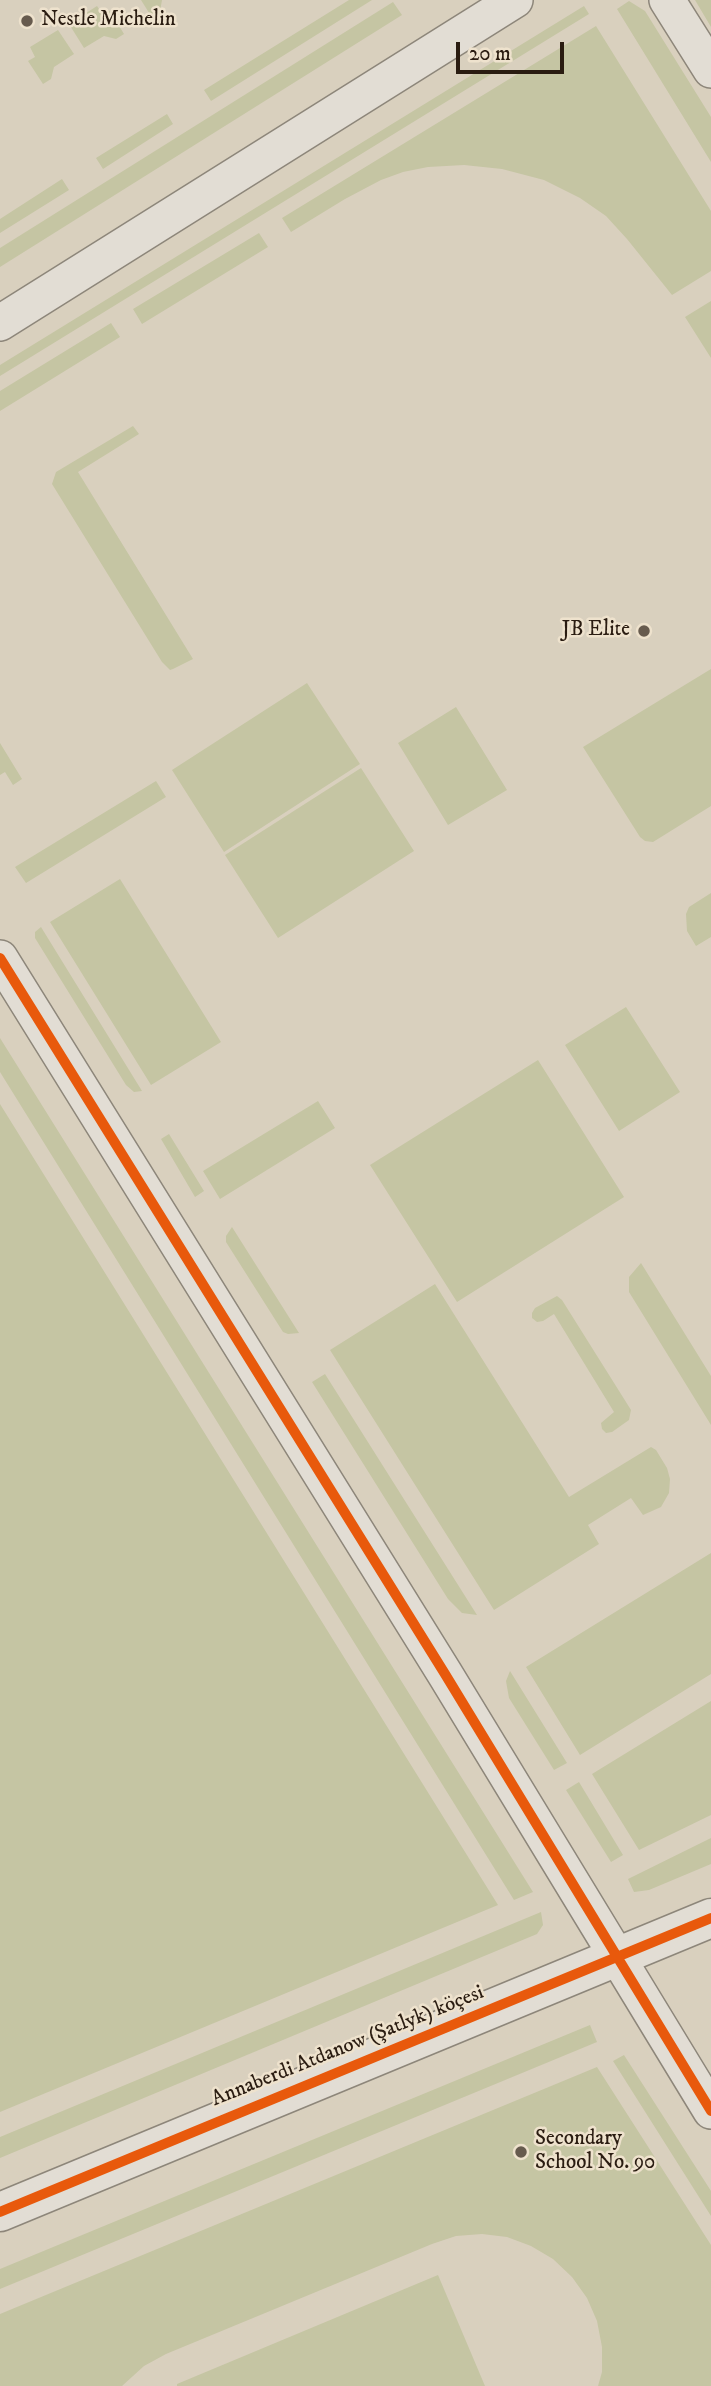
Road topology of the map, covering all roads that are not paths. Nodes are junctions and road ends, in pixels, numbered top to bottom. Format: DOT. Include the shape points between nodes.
graph roads {
  1 [pos="515,0"];
  2 [pos="667,0"];
  3 [pos="711,70"];
  4 [pos="0,323"];
  5 [pos="0,958"];
  6 [pos="711,1917"];
  7 [pos="617,1957"];
  8 [pos="711,2110"];
  9 [pos="0,2212"];
  1 -- 4 [label="street"];
  2 -- 3 [label="street"];
  5 -- 7 [label="street"];
  6 -- 7 [label="street, Annaberdi Atdanow (Şatlyk) köçesi"];
  7 -- 8 [label="street"];
  7 -- 9 [label="street, Annaberdi Atdanow (Şatlyk) köçesi"];
}
